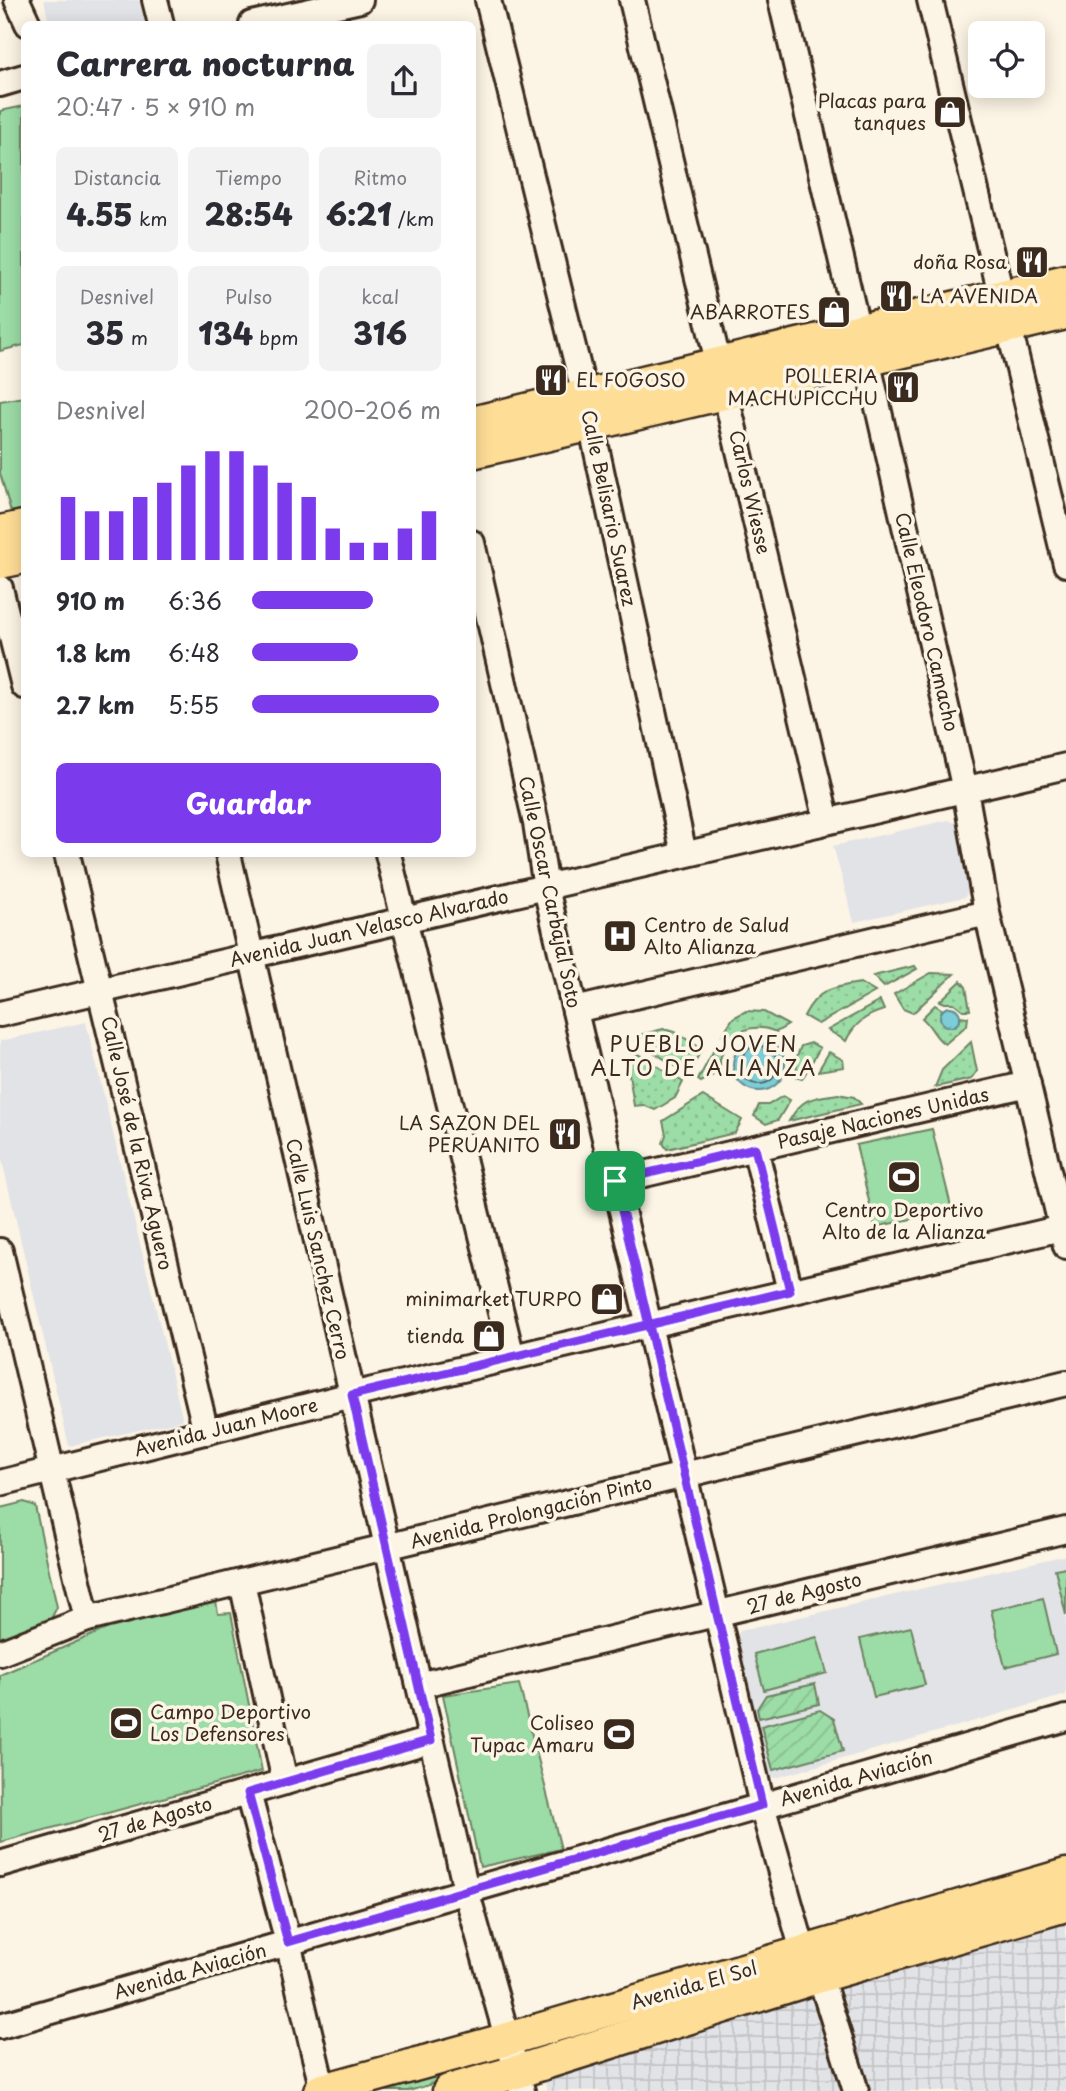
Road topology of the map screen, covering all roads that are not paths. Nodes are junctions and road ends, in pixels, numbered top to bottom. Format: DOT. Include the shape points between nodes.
graph roads {
  1 [pos="17,0"];
  2 [pos="155,0"];
  3 [pos="488,0"];
  4 [pos="632,0"];
  5 [pos="781,0"];
  6 [pos="930,0"];
  7 [pos="347,10"];
  8 [pos="27,21"];
  9 [pos="160,21"];
  10 [pos="272,21"];
  11 [pos="21,78"];
  12 [pos="0,84"];
  13 [pos="1066,282"];
  14 [pos="1005,312"];
  15 [pos="1066,313"];
  16 [pos="863,345"];
  17 [pos="723,378"];
  18 [pos="587,410"];
  19 [pos="476,423"];
  20 [pos="476,451"];
  21 [pos="21,528"];
  22 [pos="0,532"];
  23 [pos="21,557"];
  24 [pos="476,560"];
  25 [pos="0,562"];
  26 [pos="1066,564"];
  27 [pos="0,588"];
  28 [pos="21,674"];
  29 [pos="1066,766"];
  30 [pos="965,790"];
  31 [pos="827,821"];
  32 [pos="684,854"];
  33 [pos="68,857"];
  34 [pos="229,857"];
  35 [pos="389,857"];
  36 [pos="546,888"];
  37 [pos="987,914"];
  38 [pos="404,920"];
  39 [pos="251,955"];
  40 [pos="101,990"];
  41 [pos="575,1010"];
  42 [pos="0,1014"];
  43 [pos="1028,1084"];
  44 [pos="755,1148"];
  45 [pos="615,1181"];
  46 [pos="1064,1234"];
  47 [pos="0,1251"];
  48 [pos="790,1291"];
  49 [pos="649,1325"];
  50 [pos="512,1357"];
  51 [pos="1066,1383"];
  52 [pos="352,1395"];
  53 [pos="206,1432"];
  54 [pos="51,1472"];
  55 [pos="684,1475"];
  56 [pos="0,1483"];
  57 [pos="1066,1530"];
  58 [pos="387,1547"];
  59 [pos="242,1582"];
  60 [pos="717,1614"];
  61 [pos="87,1619"];
  62 [pos="0,1653"];
  63 [pos="419,1685"];
  64 [pos="1066,1718"];
  65 [pos="431,1740"];
  66 [pos="285,1782"];
  67 [pos="248,1793"];
  68 [pos="762,1805"];
  69 [pos="0,1864"];
  70 [pos="1066,1875"];
  71 [pos="466,1890"];
  72 [pos="1066,1905"];
  73 [pos="288,1942"];
  74 [pos="811,1964"];
  75 [pos="0,2026"];
  76 [pos="508,2039"];
  77 [pos="519,2082"];
  78 [pos="322,2091"];
  79 [pos="449,2091"];
  80 [pos="856,2091"];
  1 -- 8 [label="street"];
  2 -- 9 [label="street"];
  3 -- 18 [label="street, Calle Belisario Suarez"];
  4 -- 17 [label="street, Carlos Wiesse"];
  5 -- 16 [label="street, Calle Eleodoro Camacho"];
  6 -- 14 [label="street"];
  7 -- 10 [label="street"];
  11 -- 12 [label="street"];
  13 -- 14 [label="main road"];
  14 -- 15 [label="main road"];
  14 -- 16 [label="main road"];
  14 -- 26 [label="street"];
  16 -- 17 [label="main road"];
  16 -- 30 [label="street, Calle Eleodoro Camacho"];
  17 -- 18 [label="main road"];
  17 -- 31 [label="street, Carlos Wiesse"];
  18 -- 19 [label="main road"];
  18 -- 20 [label="main road"];
  18 -- 32 [label="street, Calle Belisario Suarez"];
  21 -- 22 [label="main road"];
  23 -- 25 [label="main road"];
  24 -- 36 [label="street, Calle Oscar Carbajal Soto" via="536,823"];
  27 -- 28 [label="street"];
  29 -- 30 [label="street, Avenida Juan Velasco Alvarado"];
  30 -- 31 [label="street, Avenida Juan Velasco Alvarado"];
  30 -- 37 [label="street, Calle Eleodoro Camacho"];
  31 -- 32 [label="street, Avenida Juan Velasco Alvarado"];
  32 -- 36 [label="street, Avenida Juan Velasco Alvarado"];
  33 -- 40 [label="street, Calle José de la Riva Aguero"];
  34 -- 39 [label="street, Calle Luis Sanchez Cerro"];
  35 -- 38 [label="street"];
  36 -- 38 [label="street, Avenida Juan Velasco Alvarado"];
  36 -- 41 [label="street, Calle Oscar Carbajal Soto"];
  37 -- 41 [label="street"];
  37 -- 43 [label="street, Calle Eleodoro Camacho"];
  38 -- 39 [label="street, Avenida Juan Velasco Alvarado"];
  38 -- 50 [label="street"];
  39 -- 40 [label="street, Avenida Juan Velasco Alvarado"];
  39 -- 52 [label="street, Calle Luis Sanchez Cerro"];
  40 -- 42 [label="street, Avenida Juan Velasco Alvarado"];
  40 -- 53 [label="street, Calle José de la Riva Aguero"];
  41 -- 45 [label="street, Calle Oscar Carbajal Soto"];
  43 -- 44 [label="street, Pasaje Naciones Unidas"];
  43 -- 46 [label="street, Calle Eleodoro Camacho"];
  44 -- 45 [label="street, Pasaje Naciones Unidas"];
  44 -- 48 [label="street"];
  45 -- 49 [label="street, Calle Oscar Carbajal Soto"];
  46 -- 48 [label="street, Avenida Juan Moore"];
  47 -- 54 [label="street"];
  48 -- 49 [label="street, Avenida Juan Moore"];
  49 -- 50 [label="street, Avenida Juan Moore"];
  49 -- 55 [label="street, Calle Oscar Carbajal Soto"];
  50 -- 52 [label="street, Avenida Juan Moore"];
  51 -- 55 [label="street, Avenida Prolongación Pinto"];
  52 -- 53 [label="street, Avenida Juan Moore"];
  52 -- 58 [label="street, Calle Luis Sanchez Cerro"];
  53 -- 54 [label="street, Avenida Juan Moore"];
  54 -- 56 [label="street, Avenida Juan Moore"];
  54 -- 61 [label="street"];
  55 -- 58 [label="street, Avenida Prolongación Pinto"];
  55 -- 60 [label="street, Calle Oscar Carbajal Soto"];
  57 -- 60 [label="street, 27 de Agosto"];
  58 -- 59 [label="street, Avenida Prolongación Pinto"];
  58 -- 63 [label="street, Calle Luis Sanchez Cerro"];
  59 -- 61 [label="street, Avenida Prolongación Pinto"];
  59 -- 66 [label="street"];
  60 -- 63 [label="street, 27 de Agosto"];
  60 -- 68 [label="street, Calle Oscar Carbajal Soto"];
  61 -- 62 [label="street, Avenida Prolongación Pinto"];
  63 -- 65 [label="street, Calle Luis Sanchez Cerro"];
  64 -- 68 [label="street, Avenida Aviación"];
  65 -- 66 [label="street, 27 de Agosto"];
  65 -- 71 [label="street, Calle Luis Sanchez Cerro"];
  66 -- 67 [label="street, 27 de Agosto"];
  67 -- 69 [label="street, 27 de Agosto"];
  67 -- 73 [label="street"];
  68 -- 71 [label="street, Avenida Aviación"];
  68 -- 74 [label="street, Calle Oscar Carbajal Soto"];
  70 -- 74 [label="main road, Avenida El Sol" via="827,1947"];
  71 -- 73 [label="street, Avenida Aviación"];
  71 -- 76 [label="street, Calle Luis Sanchez Cerro"];
  72 -- 74 [label="main road, Avenida El Sol"];
  73 -- 75 [label="street, Avenida Aviación"];
  73 -- 78 [label="street"];
  74 -- 76 [label="main road, Avenida El Sol" via="780,1960"];
  74 -- 77 [label="main road, Avenida El Sol"];
  74 -- 80 [label="street, Calle Oscar Carbajal Soto"];
  76 -- 77 [label="street, Calle Luis Sanchez Cerro"];
  76 -- 78 [label="main road, Avenida El Sol"];
  77 -- 79 [label="main road, Avenida El Sol"];
}
